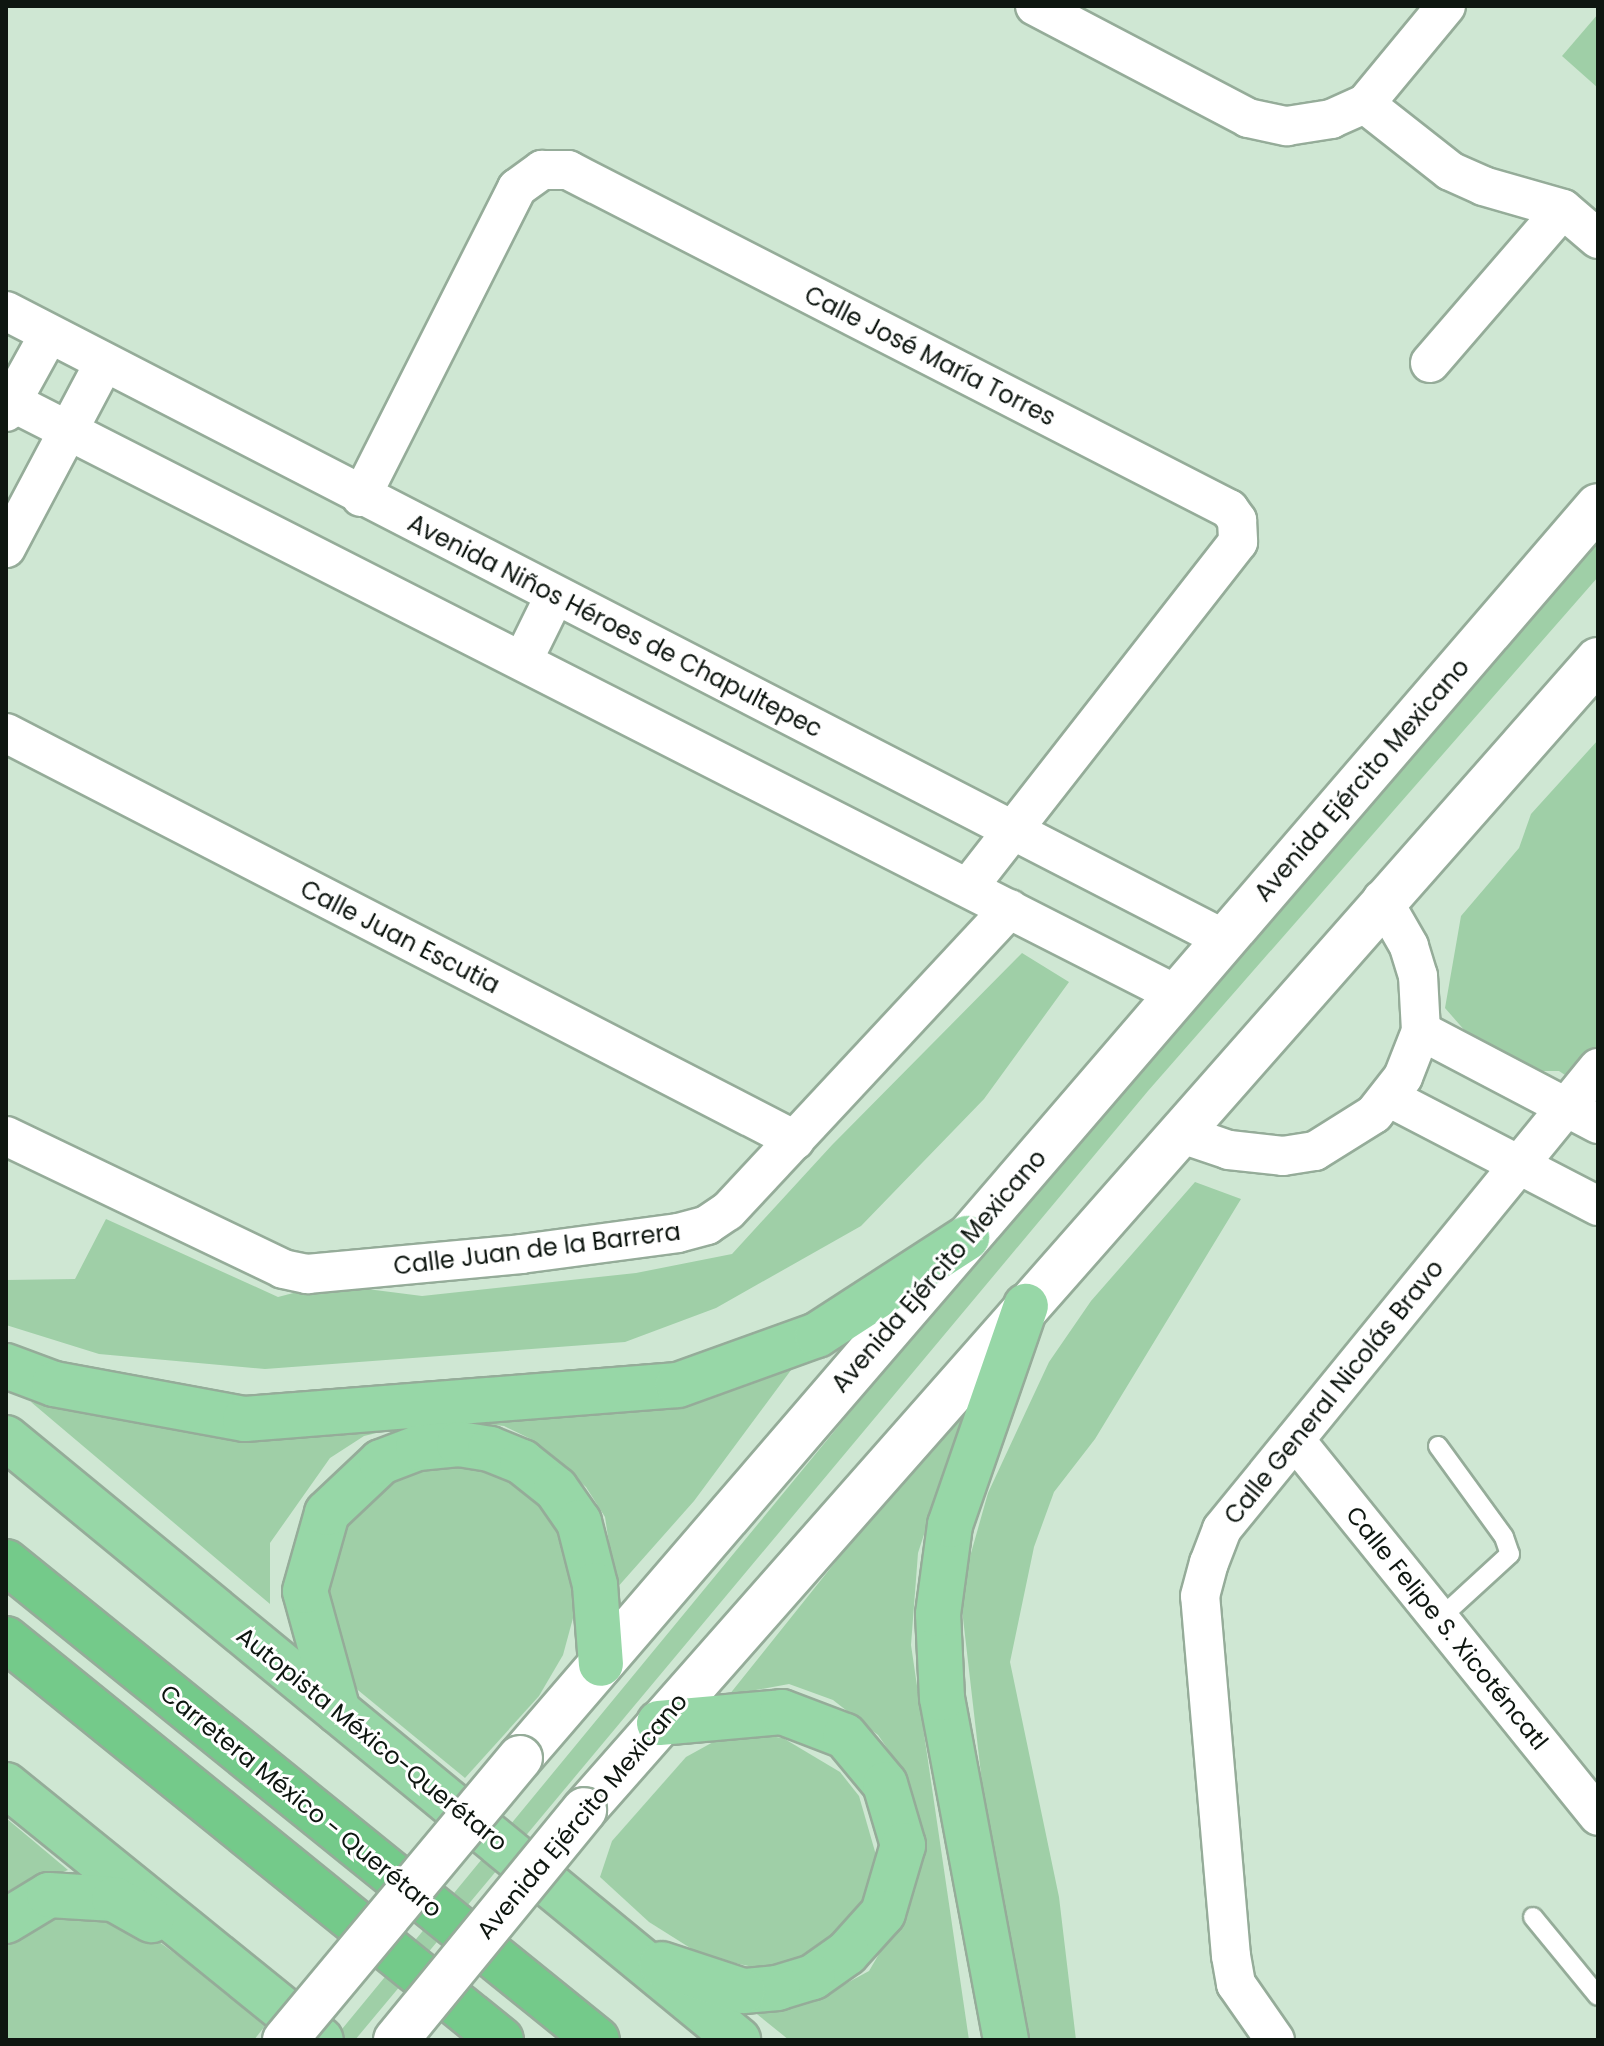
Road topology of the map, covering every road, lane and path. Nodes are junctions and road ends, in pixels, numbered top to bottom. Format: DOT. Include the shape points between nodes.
graph roads {
  1 [pos="1035,6"];
  2 [pos="1446,6"];
  3 [pos="1076,15"];
  4 [pos="1365,104"];
  5 [pos="1563,209"];
  6 [pos="1598,239"];
  7 [pos="6,311"];
  8 [pos="49,334"];
  9 [pos="104,363"];
  10 [pos="1430,363"];
  11 [pos="8,404"];
  12 [pos="67,431"];
  13 [pos="361,497"];
  14 [pos="1598,506"];
  15 [pos="6,548"];
  16 [pos="554,597"];
  17 [pos="524,658"];
  18 [pos="1598,660"];
  19 [pos="6,733"];
  20 [pos="1015,828"];
  21 [pos="968,887"];
  22 [pos="1382,899"];
  23 [pos="1010,909"];
  24 [pos="1224,939"];
  25 [pos="1177,995"];
  26 [pos="1421,1031"];
  27 [pos="1598,1068"];
  28 [pos="1388,1097"];
  29 [pos="1582,1116"];
  30 [pos="1182,1134"];
  31 [pos="6,1136"];
  32 [pos="795,1140"];
  33 [pos="1521,1163"];
  34 [pos="1598,1206"];
  35 [pos="967,1238"];
  36 [pos="1026,1306"];
  37 [pos="6,1366"];
  38 [pos="6,1438"];
  39 [pos="1295,1440"];
  40 [pos="1438,1446"];
  41 [pos="6,1562"];
  42 [pos="1439,1619"];
  43 [pos="6,1639"];
  44 [pos="601,1664"];
  45 [pos="338,1711"];
  46 [pos="659,1723"];
  47 [pos="6,1785"];
  48 [pos="1598,1816"];
  49 [pos="1533,1917"];
  50 [pos="6,1921"];
  51 [pos="637,1956"];
  52 [pos="221,1958"];
  53 [pos="1598,1996"];
  54 [pos="285,2040"];
  55 [pos="321,2040"];
  56 [pos="396,2040"];
  57 [pos="501,2040"];
  58 [pos="597,2040"];
  59 [pos="738,2040"];
  60 [pos="1006,2040"];
  61 [pos="1275,2040"];
  1 -- 3 [label="street"];
  2 -- 4 [label="street"];
  3 -- 4 [label="street" via="1248,118 1287,126 1331,119"];
  4 -- 5 [label="street" via="1450,171"];
  5 -- 6 [label="street"];
  5 -- 10 [label="street"];
  7 -- 8 [label="street, Avenida Niños Héroes de Chapultepec"];
  8 -- 9 [label="street, Avenida Niños Héroes de Chapultepec"];
  8 -- 11 [label="street"];
  9 -- 12 [label="street"];
  9 -- 13 [label="street, Avenida Niños Héroes de Chapultepec"];
  11 -- 12 [label="street"];
  12 -- 15 [label="street"];
  12 -- 17 [label="street"];
  13 -- 16 [label="street, Avenida Niños Héroes de Chapultepec"];
  13 -- 20 [label="street, Calle José María Torres" via="517,188 542,170 568,170 1229,509 1237,520 1238,542"];
  14 -- 24 [label="main road, Avenida Ejército Mexicano"];
  16 -- 17 [label="street"];
  16 -- 20 [label="street, Avenida Niños Héroes de Chapultepec"];
  17 -- 21 [label="street"];
  18 -- 22 [label="main road, Avenida Ejército Mexicano"];
  19 -- 32 [label="street, Calle Juan Escutia"];
  20 -- 21 [label="street, Calle José María Torres"];
  20 -- 24 [label="street, Avenida Niños Héroes de Chapultepec"];
  21 -- 23 [label="street"];
  22 -- 26 [label="street" via="1413,961"];
  22 -- 30 [label="main road, Avenida Ejército Mexicano"];
  23 -- 25 [label="street"];
  23 -- 32 [label="street, Calle Juan de la Barrera"];
  24 -- 25 [label="main road, Avenida Ejército Mexicano"];
  25 -- 35 [label="main road, Avenida Ejército Mexicano"];
  26 -- 28 [label="street" via="1403,1077"];
  26 -- 29 [label="street"];
  27 -- 29 [label="street, Calle General Nicolás Bravo"];
  28 -- 30 [label="street" via="1374,1114 1315,1151 1283,1156 1229,1150"];
  28 -- 33 [label="street"];
  29 -- 33 [label="street, Calle General Nicolás Bravo"];
  30 -- 36 [label="main road, Avenida Ejército Mexicano"];
  31 -- 32 [label="street, Calle Juan de la Barrera" via="283,1269 329,1275 537,1252 707,1225 728,1211"];
  33 -- 34 [label="street"];
  33 -- 39 [label="street, Calle General Nicolás Bravo"];
  35 -- 37 [label="main road" via="817,1335 678,1385 245,1419 54,1384"];
  35 -- 44 [label="main road, Avenida Ejército Mexicano"];
  36 -- 46 [label="main road, Avenida Ejército Mexicano"];
  36 -- 60 [label="main road" via="950,1525 938,1614 942,1698"];
  38 -- 45 [label="main road, Autopista México-Querétaro"];
  39 -- 42 [label="street, Calle Felipe S. Xicoténcatl"];
  39 -- 61 [label="street, Calle General Nicolás Bravo" via="1222,1529 1200,1596 1233,1970 1236,1984"];
  40 -- 42 [label="lane" via="1504,1537 1510,1554"];
  41 -- 58 [label="highway, Carretera México - Querétaro"];
  42 -- 48 [label="street, Calle Felipe S. Xicoténcatl"];
  43 -- 57 [label="highway"];
  44 -- 45 [label="main road" via="595,1585 579,1522 556,1489 522,1462 490,1449 459,1444 418,1448 381,1462 327,1513 305,1591"];
  44 -- 54 [label="main road, Avenida Ejército Mexicano, bridge"];
  45 -- 51 [label="main road, Autopista México-Querétaro"];
  46 -- 51 [label="main road" via="782,1712 845,1736 885,1784 903,1845 883,1913 847,1953 813,1977 743,1991"];
  46 -- 56 [label="main road, Avenida Ejército Mexicano, bridge"];
  47 -- 52 [label="main road"];
  49 -- 53 [label="lane"];
  50 -- 52 [label="main road" via="49,1895 114,1899"];
  51 -- 59 [label="main road, Autopista México-Querétaro"];
  52 -- 55 [label="main road"];
}
